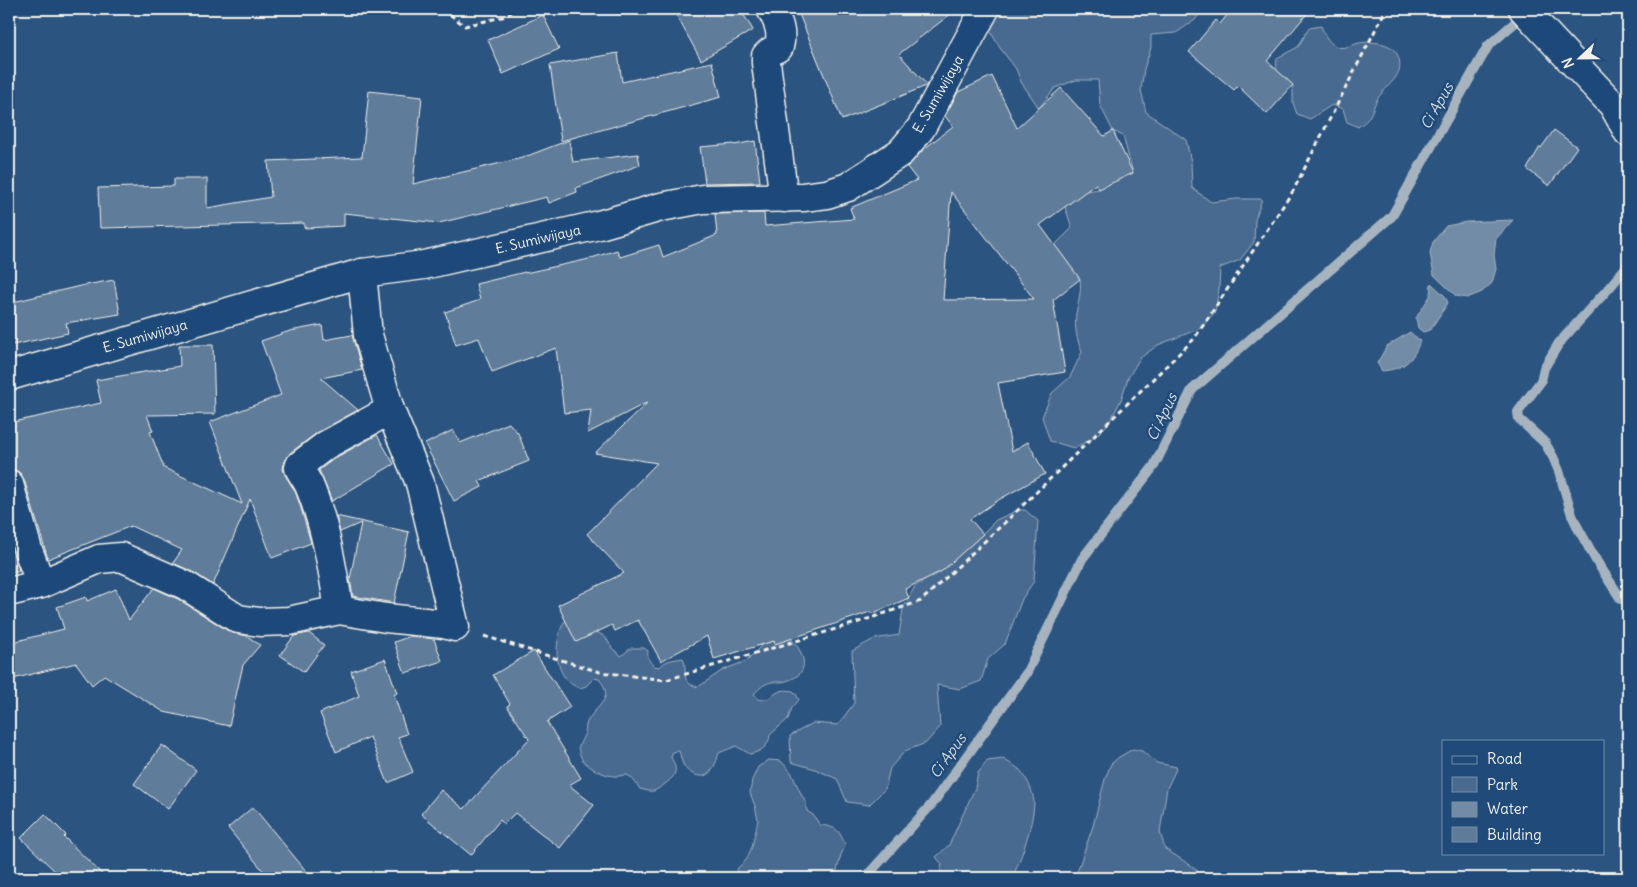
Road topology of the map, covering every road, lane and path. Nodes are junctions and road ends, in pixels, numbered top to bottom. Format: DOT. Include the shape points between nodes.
graph roads {
  1 [pos="443,9"];
  2 [pos="515,9"];
  3 [pos="771,9"];
  4 [pos="985,9"];
  5 [pos="1386,9"];
  6 [pos="1523,9"];
  7 [pos="1628,132"];
  8 [pos="784,198"];
  9 [pos="362,273"];
  10 [pos="9,376"];
  11 [pos="390,410"];
  12 [pos="9,484"];
  13 [pos="41,584"];
  14 [pos="9,592"];
  15 [pos="340,610"];
  16 [pos="455,627"];
  1 -- 2 [label="path" via="466,26 506,16"];
  3 -- 8 [label="street" via="781,38 780,47 766,56 766,63"];
  4 -- 8 [label="street, E. Sumiwijaya" via="921,128 901,152 848,187 827,194"];
  5 -- 16 [label="path" via="1292,191 1194,339 921,601 666,680 600,672"];
  6 -- 7 [label="street" via="1613,105"];
  8 -- 9 [label="street, E. Sumiwijaya" via="704,199 424,265"];
  9 -- 10 [label="street, E. Sumiwijaya"];
  9 -- 11 [label="street" via="368,335"];
  11 -- 15 [label="street" via="326,445 299,468 320,520"];
  11 -- 16 [label="street" via="420,483"];
  12 -- 13 [label="street"];
  13 -- 14 [label="street"];
  13 -- 15 [label="street" via="99,559 121,557 185,585 238,619 289,621"];
  15 -- 16 [label="street"];
}
